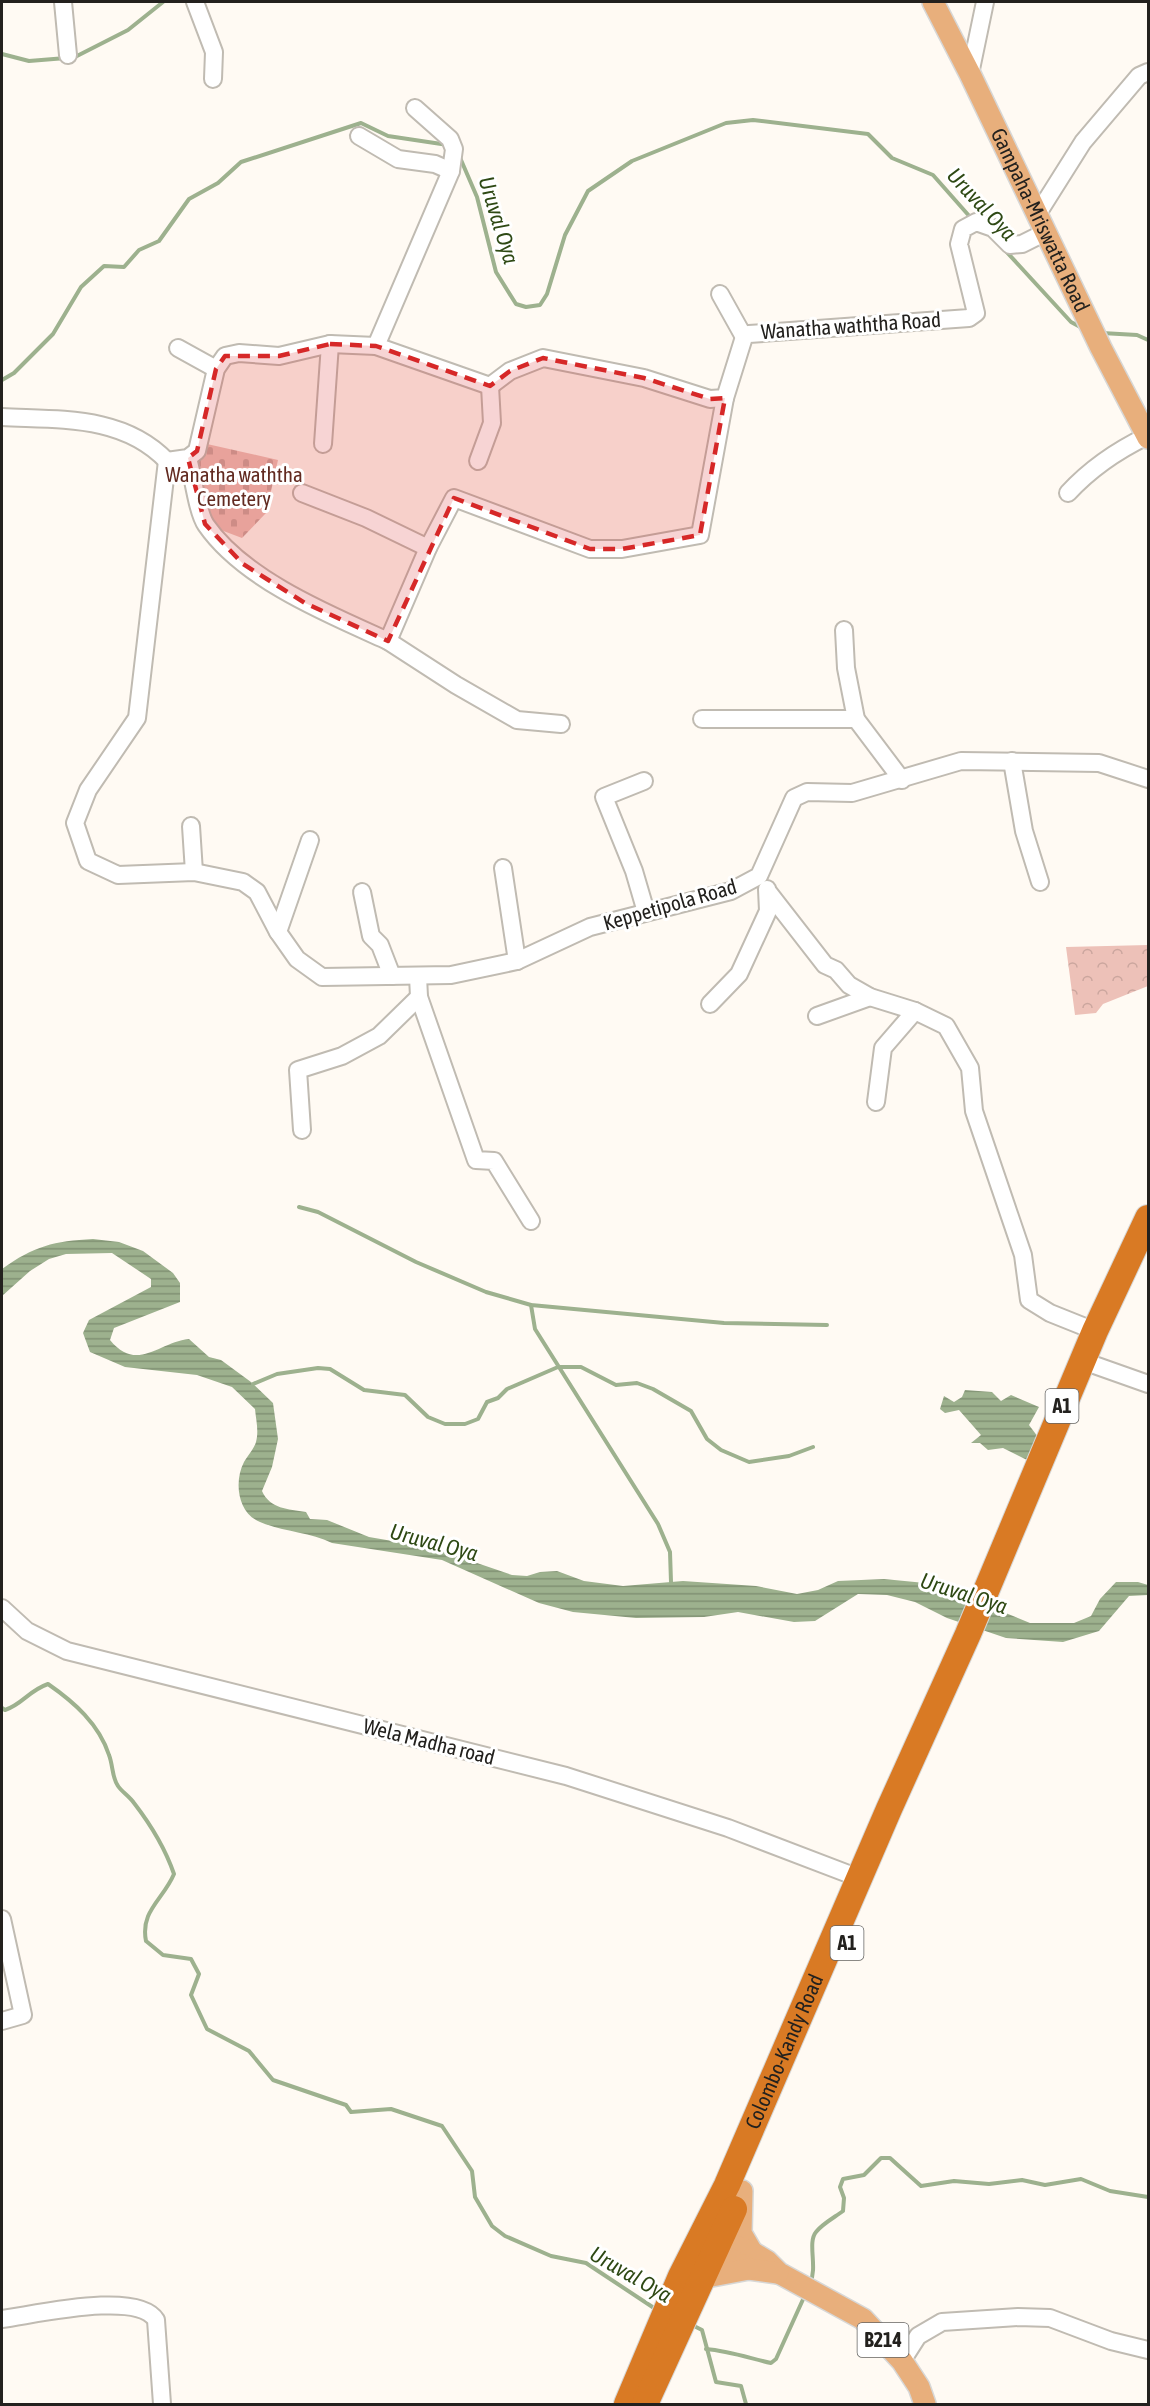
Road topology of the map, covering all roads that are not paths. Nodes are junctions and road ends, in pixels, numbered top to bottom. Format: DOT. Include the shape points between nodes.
graph roads {
  1 [pos="63,2"];
  2 [pos="195,2"];
  3 [pos="933,2"];
  4 [pos="985,2"];
  5 [pos="68,55"];
  6 [pos="1149,72"];
  7 [pos="970,74"];
  8 [pos="213,79"];
  9 [pos="415,108"];
  10 [pos="359,136"];
  11 [pos="451,171"];
  12 [pos="1041,224"];
  13 [pos="720,294"];
  14 [pos="744,337"];
  15 [pos="330,344"];
  16 [pos="376,346"];
  17 [pos="178,348"];
  18 [pos="216,369"];
  19 [pos="490,386"];
  20 [pos="725,398"];
  21 [pos="2,417"];
  22 [pos="1148,437"];
  23 [pos="323,444"];
  24 [pos="189,459"];
  25 [pos="167,461"];
  26 [pos="478,461"];
  27 [pos="1068,492"];
  28 [pos="302,493"];
  29 [pos="428,548"];
  30 [pos="844,630"];
  31 [pos="388,641"];
  32 [pos="702,720"];
  33 [pos="856,720"];
  34 [pos="561,724"];
  35 [pos="1012,761"];
  36 [pos="1149,779"];
  37 [pos="902,780"];
  38 [pos="644,782"];
  39 [pos="191,826"];
  40 [pos="310,840"];
  41 [pos="503,867"];
  42 [pos="194,872"];
  43 [pos="759,876"];
  44 [pos="1040,882"];
  45 [pos="362,892"];
  46 [pos="769,892"];
  47 [pos="646,912"];
  48 [pos="278,932"];
  49 [pos="517,961"];
  50 [pos="393,976"];
  51 [pos="417,976"];
  52 [pos="419,997"];
  53 [pos="870,997"];
  54 [pos="710,1004"];
  55 [pos="915,1011"];
  56 [pos="817,1016"];
  57 [pos="876,1102"];
  58 [pos="302,1130"];
  59 [pos="1149,1218"];
  60 [pos="531,1221"];
  61 [pos="1149,1254"];
  62 [pos="1095,1331"];
  63 [pos="1090,1363"];
  64 [pos="1149,1384"];
  65 [pos="2,1608"];
  66 [pos="896,1812"];
  67 [pos="859,1878"];
  68 [pos="2,1919"];
  69 [pos="2,2021"];
  70 [pos="742,2191"];
  71 [pos="708,2241"];
  72 [pos="751,2261"];
  73 [pos="690,2287"];
  74 [pos="2,2319"];
  75 [pos="1149,2350"];
  76 [pos="903,2361"];
  77 [pos="654,2362"];
  78 [pos="162,2404"];
  79 [pos="627,2404"];
  80 [pos="645,2404"];
  81 [pos="925,2404"];
  1 -- 5 [label="street"];
  2 -- 8 [label="street" via="214,52"];
  3 -- 7 [label="main road, Gampaha-Mriswatta Road"];
  4 -- 7 [label="street"];
  6 -- 12 [label="street" via="1139,76 1083,142"];
  7 -- 12 [label="main road, Gampaha-Mriswatta Road"];
  9 -- 11 [label="street" via="450,140 454,149"];
  10 -- 11 [label="street" via="398,159 435,164"];
  11 -- 16 [label="street"];
  12 -- 14 [label="street, Wanatha waththa Road" via="1022,244 1010,245 985,225 976,222 963,229 959,244 976,313 969,318"];
  12 -- 22 [label="main road, Gampaha-Mriswatta Road"];
  13 -- 14 [label="street"];
  14 -- 20 [label="street, Wanatha waththa Road"];
  15 -- 16 [label="street"];
  15 -- 18 [label="street" via="279,356 225,356"];
  15 -- 23 [label="street"];
  16 -- 19 [label="street"];
  17 -- 18 [label="street"];
  18 -- 24 [label="street" via="202,435 197,451"];
  19 -- 20 [label="street" via="510,371 543,358 644,378 710,399"];
  19 -- 26 [label="street" via="492,423"];
  20 -- 29 [label="street, Wanatha waththa Road" via="700,535 622,549 590,549 454,498"];
  21 -- 25 [label="street" via="87,421 119,429 152,446"];
  22 -- 27 [label="street" via="1120,449 1089,470"];
  24 -- 25 [label="street"];
  24 -- 31 [label="street" via="205,524 243,564 305,603"];
  25 -- 42 [label="street, Keppetipola Road" via="137,718 88,790 75,823 88,861 118,875"];
  28 -- 29 [label="street"];
  29 -- 31 [label="street"];
  30 -- 33 [label="street" via="846,668"];
  31 -- 34 [label="street" via="517,720"];
  32 -- 33 [label="street"];
  33 -- 37 [label="street"];
  35 -- 36 [label="street, Keppetipola Road" via="1099,763"];
  35 -- 37 [label="street, Keppetipola Road" via="961,761"];
  35 -- 44 [label="street" via="1024,831"];
  37 -- 43 [label="street, Keppetipola Road" via="852,793 807,792 794,798"];
  38 -- 47 [label="street" via="604,797"];
  39 -- 42 [label="street"];
  40 -- 48 [label="street"];
  41 -- 49 [label="street"];
  42 -- 48 [label="street, Keppetipola Road" via="243,882 257,892"];
  43 -- 46 [label="street"];
  43 -- 47 [label="street, Keppetipola Road" via="731,891"];
  45 -- 50 [label="street" via="371,936 380,945"];
  46 -- 53 [label="street" via="825,965"];
  46 -- 54 [label="street" via="768,910 739,974"];
  47 -- 49 [label="street, Keppetipola Road" via="590,927"];
  48 -- 50 [label="street, Keppetipola Road" via="297,959 322,977"];
  49 -- 51 [label="street, Keppetipola Road" via="451,975"];
  50 -- 51 [label="street, Keppetipola Road"];
  51 -- 52 [label="street"];
  52 -- 58 [label="street" via="379,1036 342,1056 298,1070"];
  52 -- 60 [label="street" via="476,1160 494,1161"];
  53 -- 55 [label="street"];
  53 -- 56 [label="street"];
  55 -- 57 [label="street" via="883,1048"];
  55 -- 62 [label="street" via="946,1026 970,1068 974,1111 1023,1255 1029,1300"];
  59 -- 62 [label="highway, A1"];
  61 -- 63 [label="highway, A1"];
  62 -- 63 [label="highway, A1"];
  63 -- 64 [label="street"];
  63 -- 66 [label="highway, Colombo-Kandy Road / A1" via="976,1636"];
  65 -- 67 [label="street, Wela Madha road" via="27,1631 67,1651 566,1776 728,1828"];
  66 -- 67 [label="highway, Colombo-Kandy Road / A1"];
  66 -- 70 [label="highway, Colombo-Kandy Road / A1"];
  67 -- 71 [label="highway, Colombo-Kandy Road / A1" via="744,2146"];
  68 -- 69 [label="street" via="23,2015"];
  70 -- 71 [label="highway, Colombo-Kandy Road / A1"];
  70 -- 72 [label="main road" via="741,2234"];
  71 -- 72 [label="main road, B214"];
  71 -- 73 [label="highway, Colombo-Kandy Road / A1"];
  72 -- 73 [label="main road"];
  72 -- 76 [label="main road, B214" via="863,2319"];
  73 -- 77 [label="highway, Colombo-Kandy Road / A1"];
  74 -- 78 [label="street" via="105,2305 136,2306 152,2313 156,2320"];
  75 -- 76 [label="street" via="1111,2341 1050,2318 1018,2317 942,2322 918,2336"];
  76 -- 81 [label="main road, B214"];
  77 -- 79 [label="highway, Colombo-Kandy Road / A1"];
  77 -- 80 [label="highway, Colombo-Kandy Road / A1"];
}
